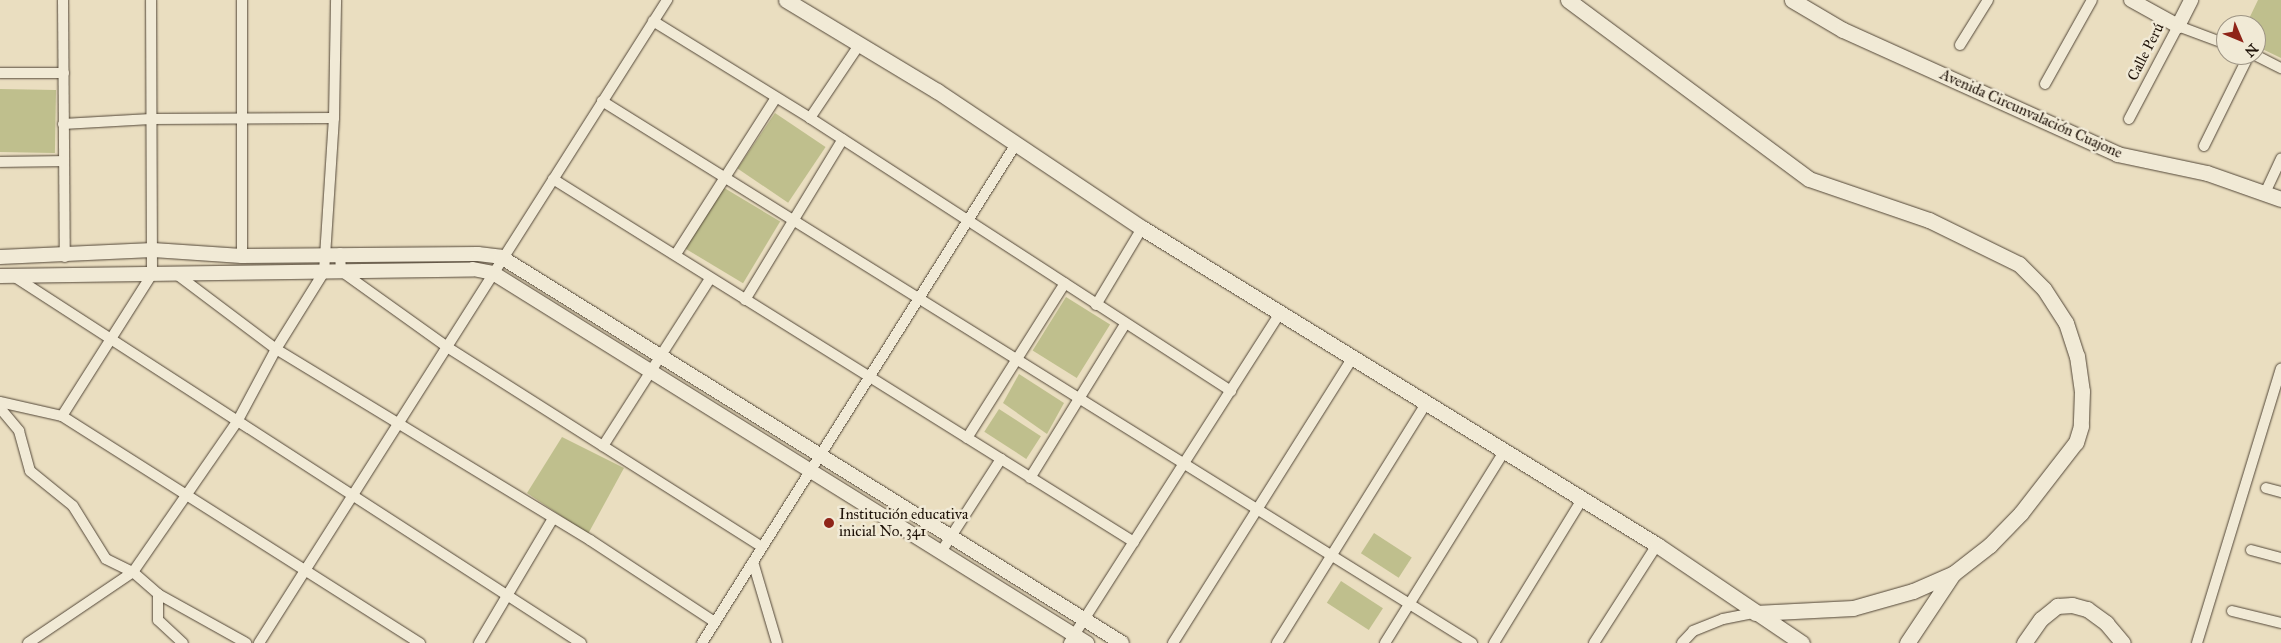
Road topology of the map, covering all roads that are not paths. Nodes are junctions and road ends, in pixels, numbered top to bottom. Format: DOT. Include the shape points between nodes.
graph roads {
  1 [pos="63,0"];
  2 [pos="151,0"];
  3 [pos="242,0"];
  4 [pos="336,0"];
  5 [pos="667,0"];
  6 [pos="786,0"];
  7 [pos="1568,0"];
  8 [pos="1792,0"];
  9 [pos="1988,0"];
  10 [pos="2092,0"];
  11 [pos="2131,0"];
  12 [pos="2191,0"];
  13 [pos="653,20"];
  14 [pos="2178,26"];
  15 [pos="2216,40"];
  16 [pos="859,45"];
  17 [pos="1960,45"];
  18 [pos="2266,60"];
  19 [pos="2244,65"];
  20 [pos="2281,68"];
  21 [pos="0,73"];
  22 [pos="64,73"];
  23 [pos="2045,84"];
  24 [pos="775,99"];
  25 [pos="602,101"];
  26 [pos="241,118"];
  27 [pos="334,118"];
  28 [pos="810,118"];
  29 [pos="151,119"];
  30 [pos="2129,119"];
  31 [pos="64,124"];
  32 [pos="842,139"];
  33 [pos="1016,144"];
  34 [pos="2204,146"];
  35 [pos="2281,158"];
  36 [pos="64,161"];
  37 [pos="0,162"];
  38 [pos="724,178"];
  39 [pos="553,179"];
  40 [pos="2265,193"];
  41 [pos="2281,199"];
  42 [pos="793,221"];
  43 [pos="967,222"];
  44 [pos="1142,228"];
  45 [pos="153,250"];
  46 [pos="334,253"];
  47 [pos="676,254"];
  48 [pos="242,256"];
  49 [pos="0,257"];
  50 [pos="65,257"];
  51 [pos="501,257"];
  52 [pos="340,271"];
  53 [pos="324,272"];
  54 [pos="493,273"];
  55 [pos="152,274"];
  56 [pos="175,274"];
  57 [pos="4,277"];
  58 [pos="710,279"];
  59 [pos="1065,284"];
  60 [pos="918,299"];
  61 [pos="745,300"];
  62 [pos="1096,305"];
  63 [pos="1281,312"];
  64 [pos="1125,324"];
  65 [pos="110,339"];
  66 [pos="447,347"];
  67 [pos="276,348"];
  68 [pos="661,356"];
  69 [pos="1353,357"];
  70 [pos="1016,360"];
  71 [pos="2281,369"];
  72 [pos="651,371"];
  73 [pos="869,377"];
  74 [pos="1231,391"];
  75 [pos="1079,399"];
  76 [pos="0,402"];
  77 [pos="1426,404"];
  78 [pos="0,408"];
  79 [pos="62,416"];
  80 [pos="237,422"];
  81 [pos="396,425"];
  82 [pos="967,438"];
  83 [pos="603,446"];
  84 [pos="1504,452"];
  85 [pos="820,455"];
  86 [pos="1001,459"];
  87 [pos="1184,464"];
  88 [pos="810,470"];
  89 [pos="1030,478"];
  90 [pos="2266,488"];
  91 [pos="2281,492"];
  92 [pos="184,496"];
  93 [pos="350,496"];
  94 [pos="1583,498"];
  95 [pos="1258,510"];
  96 [pos="552,520"];
  97 [pos="952,537"];
  98 [pos="1134,542"];
  99 [pos="1658,545"];
  100 [pos="762,547"];
  101 [pos="2251,550"];
  102 [pos="941,552"];
  103 [pos="1331,554"];
  104 [pos="2281,558"];
  105 [pos="752,562"];
  106 [pos="306,568"];
  107 [pos="133,572"];
  108 [pos="1954,573"];
  109 [pos="158,594"];
  110 [pos="508,597"];
  111 [pos="1411,604"];
  112 [pos="2232,611"];
  113 [pos="1756,613"];
  114 [pos="1084,620"];
  115 [pos="715,622"];
  116 [pos="2281,623"];
  117 [pos="1072,639"];
  118 [pos="28,643"];
  119 [pos="183,643"];
  120 [pos="246,643"];
  121 [pos="259,643"];
  122 [pos="420,643"];
  123 [pos="479,643"];
  124 [pos="581,643"];
  125 [pos="702,643"];
  126 [pos="777,643"];
  127 [pos="1087,643"];
  128 [pos="1122,643"];
  129 [pos="1173,643"];
  130 [pos="1277,643"];
  131 [pos="1385,643"];
  132 [pos="1472,643"];
  133 [pos="1494,643"];
  134 [pos="1594,643"];
  135 [pos="1682,643"];
  136 [pos="1802,643"];
  137 [pos="1907,643"];
  138 [pos="2024,643"];
  139 [pos="2122,643"];
  140 [pos="2196,643"];
  1 -- 22 [label="street"];
  2 -- 29 [label="street"];
  3 -- 26 [label="street"];
  4 -- 27 [label="street"];
  5 -- 13 [label="street"];
  6 -- 16 [label="main road"];
  7 -- 108 [label="main road" via="1809,179 1929,220 1977,241 2020,264 2044,289 2066,323 2077,356 2082,390 2076,442 2021,513 1990,545"];
  8 -- 40 [label="main road, Avenida Circunvalación Cuajone" via="1843,30 2117,154 2207,173"];
  9 -- 17 [label="street"];
  10 -- 23 [label="street"];
  11 -- 14 [label="street"];
  12 -- 14 [label="street, Calle Perú"];
  13 -- 24 [label="street"];
  13 -- 25 [label="street"];
  14 -- 15 [label="street"];
  14 -- 30 [label="street, Calle Perú"];
  16 -- 28 [label="street"];
  16 -- 33 [label="main road"];
  18 -- 20 [label="street"];
  19 -- 34 [label="street"];
  21 -- 22 [label="street"];
  22 -- 31 [label="street"];
  24 -- 28 [label="street"];
  24 -- 38 [label="street"];
  25 -- 38 [label="street"];
  25 -- 39 [label="street"];
  26 -- 27 [label="street"];
  26 -- 29 [label="street"];
  26 -- 48 [label="street"];
  27 -- 46 [label="street"];
  28 -- 32 [label="street"];
  29 -- 31 [label="street"];
  29 -- 45 [label="street"];
  31 -- 36 [label="street"];
  32 -- 42 [label="street"];
  32 -- 43 [label="street"];
  33 -- 43 [label="street"];
  33 -- 44 [label="main road"];
  35 -- 40 [label="street"];
  36 -- 37 [label="street"];
  36 -- 50 [label="street"];
  38 -- 42 [label="street"];
  38 -- 47 [label="street"];
  39 -- 47 [label="street"];
  39 -- 51 [label="street"];
  40 -- 41 [label="main road, Avenida Circunvalación Cuajone"];
  42 -- 60 [label="street"];
  42 -- 61 [label="street"];
  43 -- 59 [label="street"];
  43 -- 60 [label="street"];
  44 -- 62 [label="street"];
  44 -- 63 [label="main road"];
  45 -- 48 [label="street"];
  45 -- 50 [label="street"];
  45 -- 55 [label="street"];
  46 -- 48 [label="street"];
  46 -- 51 [label="street"];
  46 -- 52 [label="street"];
  46 -- 53 [label="street"];
  47 -- 58 [label="street"];
  49 -- 50 [label="street"];
  51 -- 54 [label="street"];
  51 -- 68 [label="street"];
  52 -- 53 [label="street"];
  52 -- 54 [label="street" via="473,269"];
  52 -- 66 [label="street"];
  53 -- 56 [label="street"];
  53 -- 67 [label="street"];
  54 -- 66 [label="street"];
  54 -- 72 [label="street"];
  55 -- 56 [label="street"];
  55 -- 57 [label="street"];
  55 -- 65 [label="street"];
  56 -- 67 [label="street"];
  57 -- 65 [label="street"];
  58 -- 61 [label="street"];
  58 -- 68 [label="street"];
  59 -- 62 [label="street"];
  59 -- 70 [label="street"];
  60 -- 70 [label="street"];
  60 -- 73 [label="street"];
  61 -- 73 [label="street"];
  62 -- 64 [label="street"];
  63 -- 69 [label="main road"];
  63 -- 74 [label="street"];
  64 -- 74 [label="street"];
  64 -- 75 [label="street"];
  65 -- 79 [label="street"];
  65 -- 80 [label="street"];
  66 -- 81 [label="street"];
  66 -- 83 [label="street"];
  67 -- 80 [label="street"];
  67 -- 81 [label="street"];
  68 -- 72 [label="street"];
  68 -- 85 [label="street"];
  69 -- 77 [label="main road"];
  69 -- 95 [label="street"];
  70 -- 75 [label="street"];
  70 -- 82 [label="street"];
  71 -- 140 [label="street"];
  72 -- 83 [label="street"];
  72 -- 88 [label="street"];
  73 -- 82 [label="street"];
  73 -- 85 [label="street"];
  74 -- 87 [label="street"];
  75 -- 87 [label="street"];
  75 -- 89 [label="street"];
  76 -- 79 [label="street"];
  77 -- 84 [label="main road"];
  77 -- 103 [label="street"];
  78 -- 107 [label="street" via="19,431 30,471 73,506 106,559"];
  79 -- 92 [label="street"];
  80 -- 92 [label="street"];
  80 -- 93 [label="street"];
  81 -- 93 [label="street"];
  81 -- 96 [label="street"];
  82 -- 86 [label="street"];
  83 -- 100 [label="street"];
  84 -- 94 [label="main road"];
  84 -- 111 [label="street"];
  85 -- 88 [label="street"];
  85 -- 97 [label="street"];
  86 -- 89 [label="street"];
  86 -- 97 [label="street"];
  87 -- 95 [label="street"];
  87 -- 98 [label="street"];
  88 -- 100 [label="street"];
  88 -- 102 [label="street"];
  89 -- 98 [label="street"];
  90 -- 91 [label="street"];
  92 -- 106 [label="street"];
  92 -- 107 [label="street"];
  93 -- 106 [label="street"];
  93 -- 110 [label="street"];
  94 -- 99 [label="main road"];
  94 -- 133 [label="street"];
  95 -- 103 [label="street"];
  95 -- 129 [label="street"];
  96 -- 110 [label="street"];
  96 -- 115 [label="street"];
  97 -- 102 [label="street"];
  97 -- 114 [label="street"];
  98 -- 114 [label="street"];
  99 -- 113 [label="main road"];
  99 -- 134 [label="street"];
  100 -- 105 [label="street"];
  101 -- 104 [label="street"];
  102 -- 117 [label="street"];
  103 -- 111 [label="street"];
  103 -- 130 [label="street"];
  105 -- 115 [label="street"];
  105 -- 126 [label="street"];
  106 -- 121 [label="street"];
  106 -- 122 [label="street"];
  107 -- 109 [label="street"];
  107 -- 118 [label="street"];
  108 -- 113 [label="main road" via="1913,591 1853,608"];
  108 -- 137 [label="main road"];
  109 -- 119 [label="street" via="158,620"];
  109 -- 120 [label="street"];
  110 -- 123 [label="street"];
  110 -- 124 [label="street"];
  111 -- 131 [label="street"];
  111 -- 132 [label="street"];
  112 -- 116 [label="street"];
  113 -- 135 [label="street" via="1723,619 1693,631"];
  113 -- 136 [label="main road"];
  114 -- 117 [label="street"];
  114 -- 128 [label="street"];
  115 -- 125 [label="street"];
  117 -- 127 [label="street"];
  138 -- 139 [label="main road" via="2041,620 2057,606 2072,605 2087,609 2106,623"];
}
